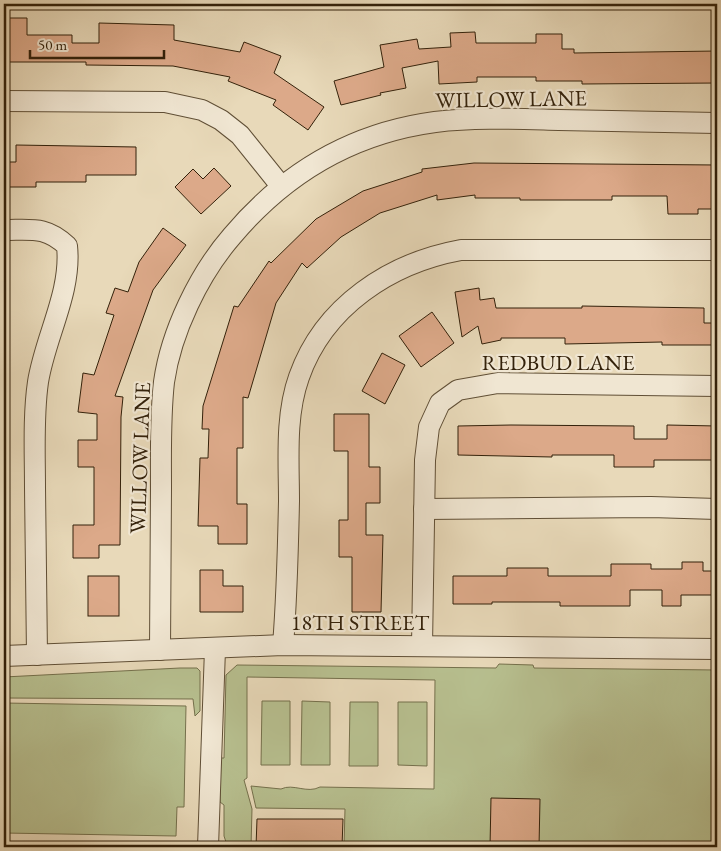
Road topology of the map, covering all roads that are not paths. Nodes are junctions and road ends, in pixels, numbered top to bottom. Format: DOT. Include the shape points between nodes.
graph roads {
  1 [pos="4,101"];
  2 [pos="717,122"];
  3 [pos="280,186"];
  4 [pos="4,230"];
  5 [pos="717,250"];
  6 [pos="717,386"];
  7 [pos="424,509"];
  8 [pos="717,509"];
  9 [pos="283,645"];
  10 [pos="422,646"];
  11 [pos="215,649"];
  12 [pos="717,649"];
  13 [pos="160,650"];
  14 [pos="37,655"];
  15 [pos="4,656"];
  16 [pos="208,847"];
  1 -- 3 [label="street" via="165,102 202,110 240,135"];
  2 -- 3 [label="street, WILLOW LANE" via="484,119 436,122 380,133"];
  3 -- 13 [label="street, WILLOW LANE" via="251,213 204,274 177,334 164,381"];
  4 -- 14 [label="street" via="39,230 55,235 67,246 69,261 38,384 35,464"];
  5 -- 9 [label="street" via="461,250 396,270 374,282 342,310 320,337 299,376 294,396 289,445"];
  6 -- 7 [label="street, REDBUD LANE" via="498,383 458,390 440,403 429,427"];
  7 -- 8 [label="street"];
  7 -- 10 [label="street, REDBUD LANE"];
  9 -- 10 [label="street, 18TH STREET"];
  9 -- 11 [label="street, 18TH STREET"];
  10 -- 12 [label="street, 18TH STREET"];
  11 -- 13 [label="street, 18TH STREET"];
  11 -- 16 [label="street"];
  13 -- 14 [label="street, 18TH STREET"];
  14 -- 15 [label="street, 18TH STREET"];
}
